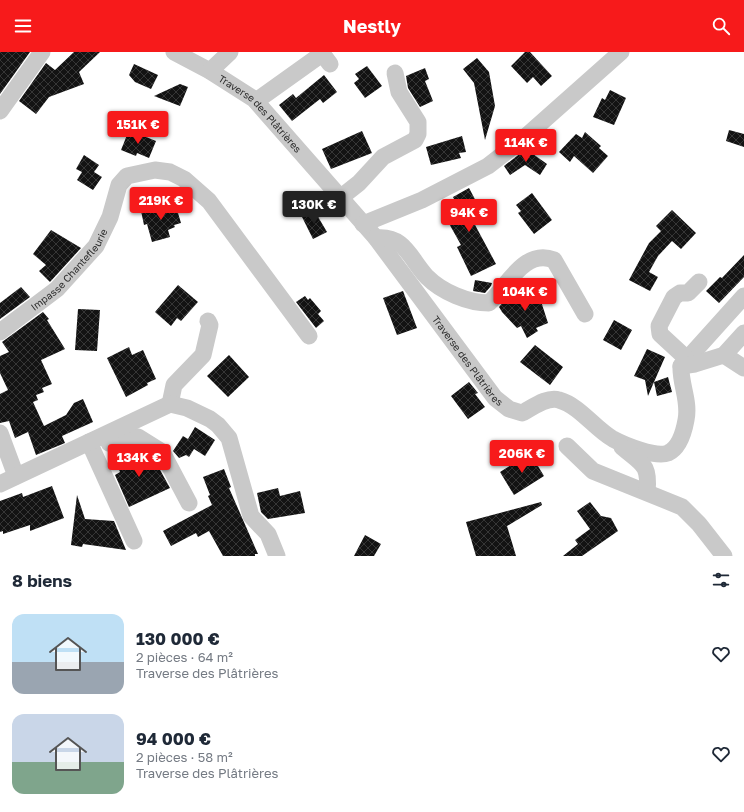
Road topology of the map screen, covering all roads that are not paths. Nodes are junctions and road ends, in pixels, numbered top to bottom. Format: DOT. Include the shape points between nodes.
graph roads {
  1 [pos="42,52"];
  2 [pos="174,52"];
  3 [pos="230,52"];
  4 [pos="621,52"];
  5 [pos="330,64"];
  6 [pos="210,71"];
  7 [pos="395,73"];
  8 [pos="256,101"];
  9 [pos="0,111"];
  10 [pos="340,198"];
  11 [pos="363,224"];
  12 [pos="376,238"];
  13 [pos="699,282"];
  14 [pos="744,296"];
  15 [pos="585,314"];
  16 [pos="208,321"];
  17 [pos="0,332"];
  18 [pos="744,333"];
  19 [pos="309,336"];
  20 [pos="724,355"];
  21 [pos="684,362"];
  22 [pos="744,368"];
  23 [pos="170,404"];
  24 [pos="0,433"];
  25 [pos="96,439"];
  26 [pos="613,439"];
  27 [pos="567,446"];
  28 [pos="16,476"];
  29 [pos="0,484"];
  30 [pos="647,492"];
  31 [pos="189,503"];
  32 [pos="134,541"];
  33 [pos="277,556"];
  34 [pos="724,556"];
  1 -- 9 [label="street"];
  2 -- 6 [label="street, Traverse des Plâtrières"];
  3 -- 6 [label="street"];
  4 -- 11 [label="street" via="524,138 488,166 422,200"];
  5 -- 8 [label="street" via="324,56 319,56"];
  6 -- 8 [label="street, Traverse des Plâtrières"];
  7 -- 10 [label="street" via="399,92 418,122 420,130 415,140 383,157 359,183"];
  8 -- 10 [label="street, Traverse des Plâtrières"];
  10 -- 11 [label="street, Traverse des Plâtrières"];
  11 -- 12 [label="street, Traverse des Plâtrières"];
  12 -- 15 [label="street" via="394,239 408,251 428,277 462,298 479,303 489,303 512,275 522,267 546,257 554,260"];
  12 -- 26 [label="street, Traverse des Plâtrières" via="495,398 509,409 522,413 547,400 558,400 571,406"];
  13 -- 21 [label="street" via="688,293 680,293 674,297 659,326 660,334"];
  14 -- 21 [label="street"];
  16 -- 23 [label="street" via="210,325 203,355 174,385"];
  17 -- 19 [label="street, Impasse Chantefleurie" via="57,289 96,246 110,217 119,185 127,176 155,170 170,172 184,179 209,201"];
  18 -- 20 [label="street"];
  20 -- 21 [label="street" via="695,364"];
  20 -- 22 [label="street"];
  21 -- 26 [label="street, Traverse des Plâtrières" via="681,376 687,418 684,432 674,449 667,454 658,454 638,450"];
  23 -- 25 [label="street"];
  23 -- 33 [label="street" via="187,408 210,419 229,438 251,516 268,534"];
  24 -- 28 [label="street"];
  25 -- 28 [label="street"];
  25 -- 31 [label="street" via="104,444 129,436 138,437 162,452"];
  25 -- 32 [label="street"];
  26 -- 30 [label="street" via="647,469"];
  27 -- 30 [label="street" via="593,471"];
  28 -- 29 [label="street"];
  30 -- 34 [label="street" via="682,507"];
}
